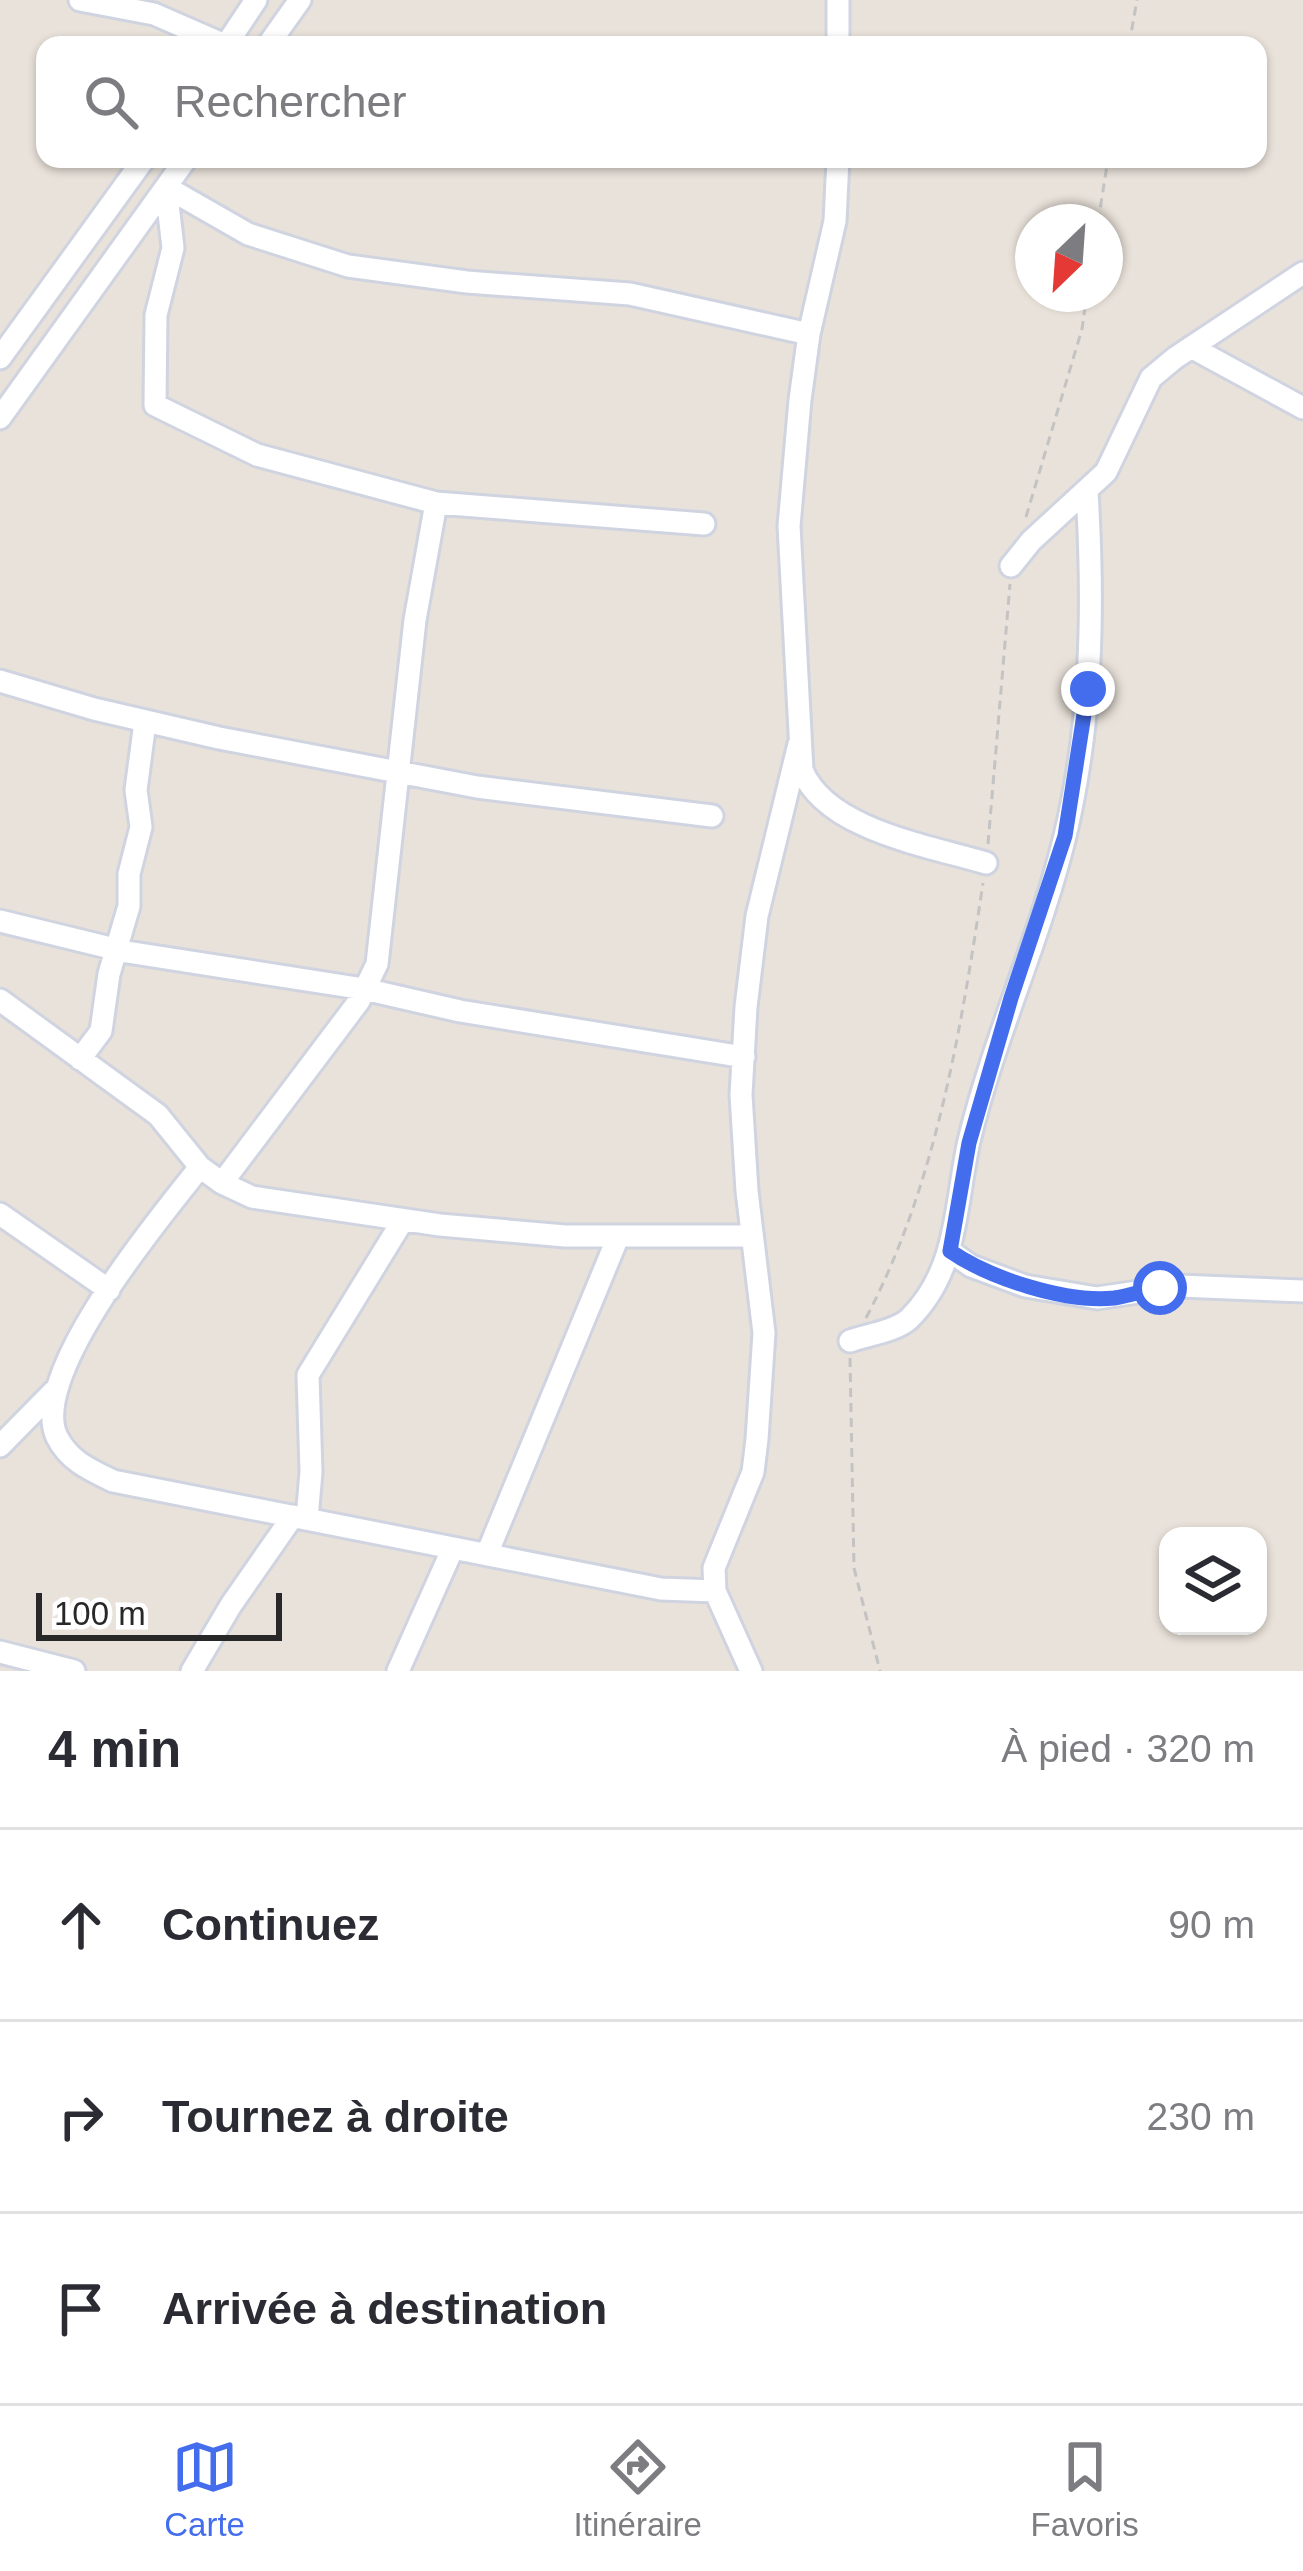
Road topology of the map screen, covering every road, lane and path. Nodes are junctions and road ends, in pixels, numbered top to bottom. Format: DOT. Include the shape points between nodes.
graph roads {
  1 [pos="80,0"];
  2 [pos="256,0"];
  3 [pos="300,0"];
  4 [pos="838,0"];
  5 [pos="1137,0"];
  6 [pos="160,7"];
  7 [pos="210,36"];
  8 [pos="232,36"];
  9 [pos="274,36"];
  10 [pos="838,36"];
  11 [pos="1131,36"];
  12 [pos="137,168"];
  13 [pos="180,168"];
  14 [pos="838,168"];
  15 [pos="1107,168"];
  16 [pos="166,187"];
  17 [pos="1102,204"];
  18 [pos="1303,273"];
  19 [pos="0,312"];
  20 [pos="1084,312"];
  21 [pos="20,330"];
  22 [pos="809,334"];
  23 [pos="1192,347"];
  24 [pos="0,358"];
  25 [pos="1303,408"];
  26 [pos="0,418"];
  27 [pos="1088,492"];
  28 [pos="436,503"];
  29 [pos="1024,523"];
  30 [pos="704,524"];
  31 [pos="1011,566"];
  32 [pos="0,681"];
  33 [pos="145,722"];
  34 [pos="799,744"];
  35 [pos="397,771"];
  36 [pos="712,816"];
  37 [pos="986,863"];
  38 [pos="0,921"];
  39 [pos="116,949"];
  40 [pos="364,989"];
  41 [pos="0,1000"];
  42 [pos="744,1057"];
  43 [pos="80,1059"];
  44 [pos="200,1167"];
  45 [pos="222,1184"];
  46 [pos="0,1214"];
  47 [pos="403,1220"];
  48 [pos="752,1236"];
  49 [pos="619,1237"];
  50 [pos="950,1251"];
  51 [pos="109,1290"];
  52 [pos="1303,1291"];
  53 [pos="850,1341"];
  54 [pos="54,1391"];
  55 [pos="0,1446"];
  56 [pos="300,1518"];
  57 [pos="453,1548"];
  58 [pos="487,1554"];
  59 [pos="715,1591"];
  60 [pos="0,1652"];
  61 [pos="74,1671"];
  62 [pos="192,1671"];
  63 [pos="398,1671"];
  64 [pos="751,1671"];
  65 [pos="880,1671"];
  1 -- 6 [label="street"];
  2 -- 8 [label="street"];
  3 -- 9 [label="street"];
  4 -- 10 [label="street"];
  5 -- 11 [label="path"];
  6 -- 7 [label="street"];
  12 -- 21 [label="street"];
  13 -- 16 [label="street"];
  14 -- 22 [label="street" via="835,220"];
  15 -- 17 [label="path"];
  16 -- 22 [label="street" via="248,234 348,266 631,294"];
  16 -- 26 [label="street"];
  16 -- 28 [label="street" via="173,248 156,315 155,405 257,455"];
  18 -- 23 [label="street"];
  19 -- 21 [label="street"];
  20 -- 29 [label="path"];
  21 -- 24 [label="street"];
  22 -- 34 [label="street" via="789,526"];
  23 -- 25 [label="street"];
  23 -- 27 [label="street" via="1151,378 1106,472"];
  27 -- 31 [label="street"];
  27 -- 50 [label="street" via="1088,689 1065,836 969,1143"];
  28 -- 30 [label="street"];
  28 -- 35 [label="street"];
  31 -- 37 [label="path"];
  32 -- 33 [label="street"];
  33 -- 35 [label="street"];
  33 -- 39 [label="street" via="136,790 141,827"];
  34 -- 37 [label="street" via="810,790 837,810 873,830"];
  34 -- 42 [label="street" via="757,916"];
  35 -- 36 [label="street"];
  35 -- 40 [label="street" via="377,964"];
  37 -- 53 [label="path" via="932,1150 906,1230"];
  38 -- 39 [label="street"];
  39 -- 40 [label="street"];
  39 -- 43 [label="street" via="101,1031"];
  40 -- 42 [label="street"];
  40 -- 45 [label="street"];
  41 -- 43 [label="street"];
  42 -- 48 [label="street"];
  43 -- 44 [label="street" via="158,1114"];
  44 -- 45 [label="street"];
  44 -- 51 [label="street"];
  45 -- 47 [label="street" via="251,1197"];
  46 -- 51 [label="street"];
  47 -- 49 [label="street"];
  47 -- 56 [label="street" via="308,1376 311,1472"];
  48 -- 49 [label="street"];
  48 -- 59 [label="street" via="764,1334 757,1439 753,1472 714,1568"];
  49 -- 58 [label="street"];
  50 -- 52 [label="street" via="1024,1286 1097,1298 1179,1286"];
  50 -- 53 [label="street" via="906,1322"];
  51 -- 54 [label="street"];
  53 -- 65 [label="path" via="854,1568"];
  54 -- 55 [label="street"];
  54 -- 56 [label="street" via="54,1433 74,1462 113,1481"];
  56 -- 57 [label="street"];
  56 -- 62 [label="street" via="231,1605"];
  57 -- 58 [label="street"];
  57 -- 63 [label="street"];
  58 -- 59 [label="street"];
  59 -- 64 [label="street"];
  60 -- 61 [label="street"];
}
